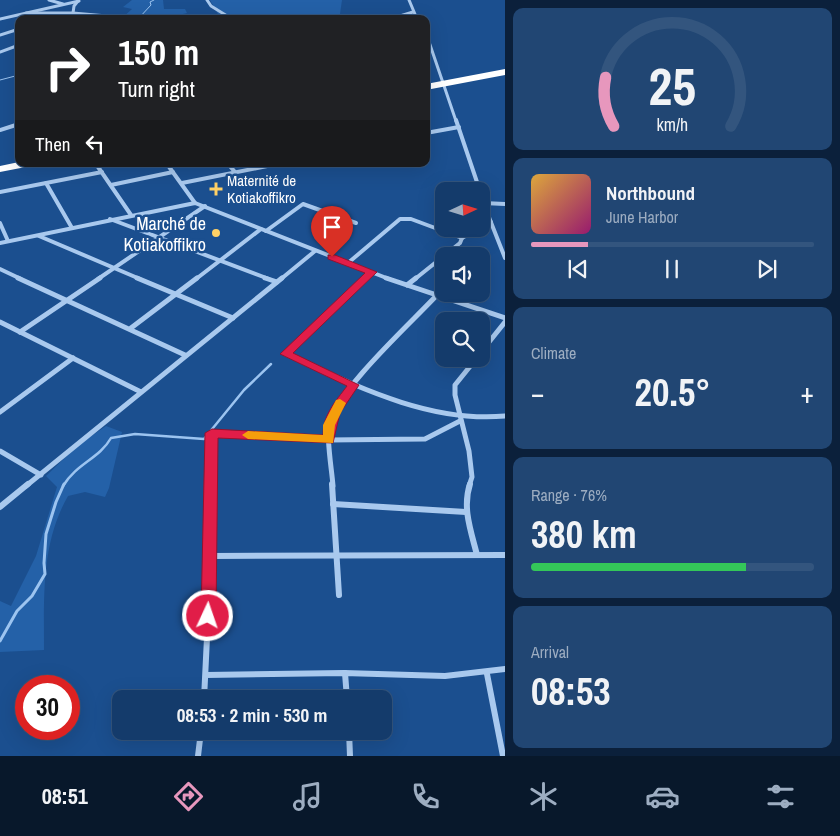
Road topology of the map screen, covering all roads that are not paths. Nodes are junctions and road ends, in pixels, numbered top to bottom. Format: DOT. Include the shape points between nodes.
graph roads {
  1 [pos="49,0"];
  2 [pos="80,0"];
  3 [pos="207,0"];
  4 [pos="409,0"];
  5 [pos="64,4"];
  6 [pos="74,6"];
  7 [pos="413,12"];
  8 [pos="26,13"];
  9 [pos="73,13"];
  10 [pos="17,15"];
  11 [pos="70,15"];
  12 [pos="96,15"];
  13 [pos="226,15"];
  14 [pos="403,15"];
  15 [pos="415,15"];
  16 [pos="15,16"];
  17 [pos="0,19"];
  18 [pos="15,30"];
  19 [pos="0,35"];
  20 [pos="430,45"];
  21 [pos="15,46"];
  22 [pos="0,52"];
  23 [pos="505,68"];
  24 [pos="505,72"];
  25 [pos="430,82"];
  26 [pos="443,82"];
  27 [pos="430,87"];
  28 [pos="15,125"];
  29 [pos="459,126"];
  30 [pos="0,130"];
  31 [pos="430,132"];
  32 [pos="15,161"];
  33 [pos="0,163"];
  34 [pos="15,166"];
  35 [pos="98,167"];
  36 [pos="169,167"];
  37 [pos="231,167"];
  38 [pos="261,167"];
  39 [pos="0,169"];
  40 [pos="102,172"];
  41 [pos="173,172"];
  42 [pos="235,172"];
  43 [pos="477,182"];
  44 [pos="46,183"];
  45 [pos="182,183"];
  46 [pos="111,185"];
  47 [pos="0,192"];
  48 [pos="195,202"];
  49 [pos="490,203"];
  50 [pos="505,204"];
  51 [pos="204,206"];
  52 [pos="131,215"];
  53 [pos="110,219"];
  54 [pos="490,222"];
  55 [pos="0,223"];
  56 [pos="356,223"];
  57 [pos="72,228"];
  58 [pos="435,228"];
  59 [pos="264,230"];
  60 [pos="39,236"];
  61 [pos="156,238"];
  62 [pos="462,238"];
  63 [pos="8,242"];
  64 [pos="0,243"];
  65 [pos="316,251"];
  66 [pos="505,257"];
  67 [pos="220,262"];
  68 [pos="348,263"];
  69 [pos="114,268"];
  70 [pos="0,269"];
  71 [pos="372,272"];
  72 [pos="277,282"];
  73 [pos="407,285"];
  74 [pos="176,294"];
  75 [pos="435,295"];
  76 [pos="435,299"];
  77 [pos="68,300"];
  78 [pos="456,302"];
  79 [pos="233,318"];
  80 [pos="505,318"];
  81 [pos="505,322"];
  82 [pos="0,323"];
  83 [pos="131,328"];
  84 [pos="20,332"];
  85 [pos="490,341"];
  86 [pos="185,355"];
  87 [pos="73,358"];
  88 [pos="470,367"];
  89 [pos="354,385"];
  90 [pos="141,392"];
  91 [pos="0,412"];
  92 [pos="505,416"];
  93 [pos="460,418"];
  94 [pos="328,440"];
  95 [pos="0,451"];
  96 [pos="41,475"];
  97 [pos="333,504"];
  98 [pos="0,507"];
  99 [pos="466,512"];
  100 [pos="478,555"];
  101 [pos="505,555"];
  102 [pos="211,556"];
  103 [pos="336,556"];
  104 [pos="339,595"];
  105 [pos="505,670"];
  106 [pos="346,673"];
  107 [pos="487,674"];
  108 [pos="206,675"];
  109 [pos="205,690"];
  110 [pos="347,690"];
  111 [pos="200,740"];
  112 [pos="349,740"];
  113 [pos="198,756"];
  114 [pos="350,756"];
  115 [pos="503,756"];
  1 -- 5 [label="street"];
  2 -- 5 [label="street"];
  2 -- 6 [label="street"];
  3 -- 13 [label="street"];
  4 -- 7 [label="street"];
  5 -- 6 [label="street"];
  5 -- 8 [label="street"];
  6 -- 9 [label="street"];
  7 -- 14 [label="street"];
  7 -- 15 [label="street"];
  8 -- 9 [label="street"];
  8 -- 10 [label="street"];
  9 -- 11 [label="street"];
  9 -- 12 [label="street"];
  16 -- 17 [label="street"];
  18 -- 19 [label="street"];
  20 -- 26 [label="street"];
  21 -- 22 [label="street"];
  23 -- 26 [label="highway"];
  24 -- 26 [label="highway"];
  25 -- 26 [label="highway"];
  26 -- 27 [label="highway"];
  26 -- 29 [label="street"];
  28 -- 30 [label="street"];
  29 -- 31 [label="street"];
  29 -- 43 [label="street"];
  32 -- 33 [label="highway"];
  34 -- 39 [label="highway"];
  35 -- 40 [label="street"];
  36 -- 41 [label="street"];
  37 -- 42 [label="street"];
  38 -- 42 [label="street"];
  40 -- 44 [label="street"];
  40 -- 46 [label="street"];
  41 -- 45 [label="street"];
  41 -- 46 [label="street"];
  42 -- 45 [label="street"];
  44 -- 47 [label="street"];
  44 -- 57 [label="street"];
  45 -- 48 [label="street"];
  46 -- 52 [label="street"];
  48 -- 51 [label="street"];
  48 -- 52 [label="street"];
  49 -- 50 [label="street"];
  51 -- 59 [label="street"];
  51 -- 61 [label="street"];
  52 -- 53 [label="street"];
  53 -- 57 [label="street"];
  53 -- 61 [label="street"];
  54 -- 66 [label="street"];
  55 -- 63 [label="street"];
  56 -- 59 [label="street" via="303,204"];
  57 -- 60 [label="street"];
  58 -- 68 [label="street" via="411,219 400,220"];
  59 -- 65 [label="street"];
  59 -- 67 [label="street"];
  60 -- 63 [label="street"];
  60 -- 69 [label="street"];
  61 -- 67 [label="street"];
  61 -- 69 [label="street"];
  62 -- 73 [label="street" via="460,243"];
  63 -- 64 [label="street"];
  65 -- 68 [label="street"];
  65 -- 72 [label="street"];
  67 -- 72 [label="street"];
  67 -- 74 [label="street"];
  68 -- 71 [label="street"];
  69 -- 74 [label="street"];
  69 -- 77 [label="street"];
  70 -- 77 [label="street"];
  71 -- 73 [label="street"];
  71 -- 89 [label="street" via="286,354"];
  72 -- 79 [label="street"];
  73 -- 75 [label="street"];
  74 -- 79 [label="street"];
  74 -- 83 [label="street"];
  76 -- 89 [label="street"];
  77 -- 83 [label="street"];
  77 -- 84 [label="street"];
  78 -- 80 [label="street"];
  79 -- 86 [label="street"];
  81 -- 85 [label="street"];
  82 -- 84 [label="street"];
  83 -- 86 [label="street"];
  84 -- 87 [label="street"];
  86 -- 90 [label="street"];
  87 -- 90 [label="street"];
  87 -- 91 [label="street"];
  88 -- 93 [label="street" via="455,385"];
  89 -- 93 [label="street" via="375,395"];
  89 -- 94 [label="street" via="334,412"];
  90 -- 96 [label="street"];
  92 -- 93 [label="street"];
  93 -- 94 [label="street" via="425,439"];
  93 -- 99 [label="street" via="472,477 466,495"];
  94 -- 97 [label="street"];
  94 -- 102 [label="street" via="212,433 209,478"];
  95 -- 96 [label="street"];
  96 -- 98 [label="street"];
  97 -- 99 [label="street"];
  97 -- 103 [label="street"];
  99 -- 100 [label="street"];
  100 -- 101 [label="street"];
  100 -- 103 [label="street"];
  102 -- 103 [label="street"];
  102 -- 108 [label="street"];
  103 -- 104 [label="street"];
  105 -- 107 [label="street"];
  106 -- 107 [label="street"];
  106 -- 108 [label="street"];
  106 -- 110 [label="street"];
  107 -- 115 [label="street"];
  108 -- 109 [label="street"];
  111 -- 113 [label="street"];
  112 -- 114 [label="street"];
}
